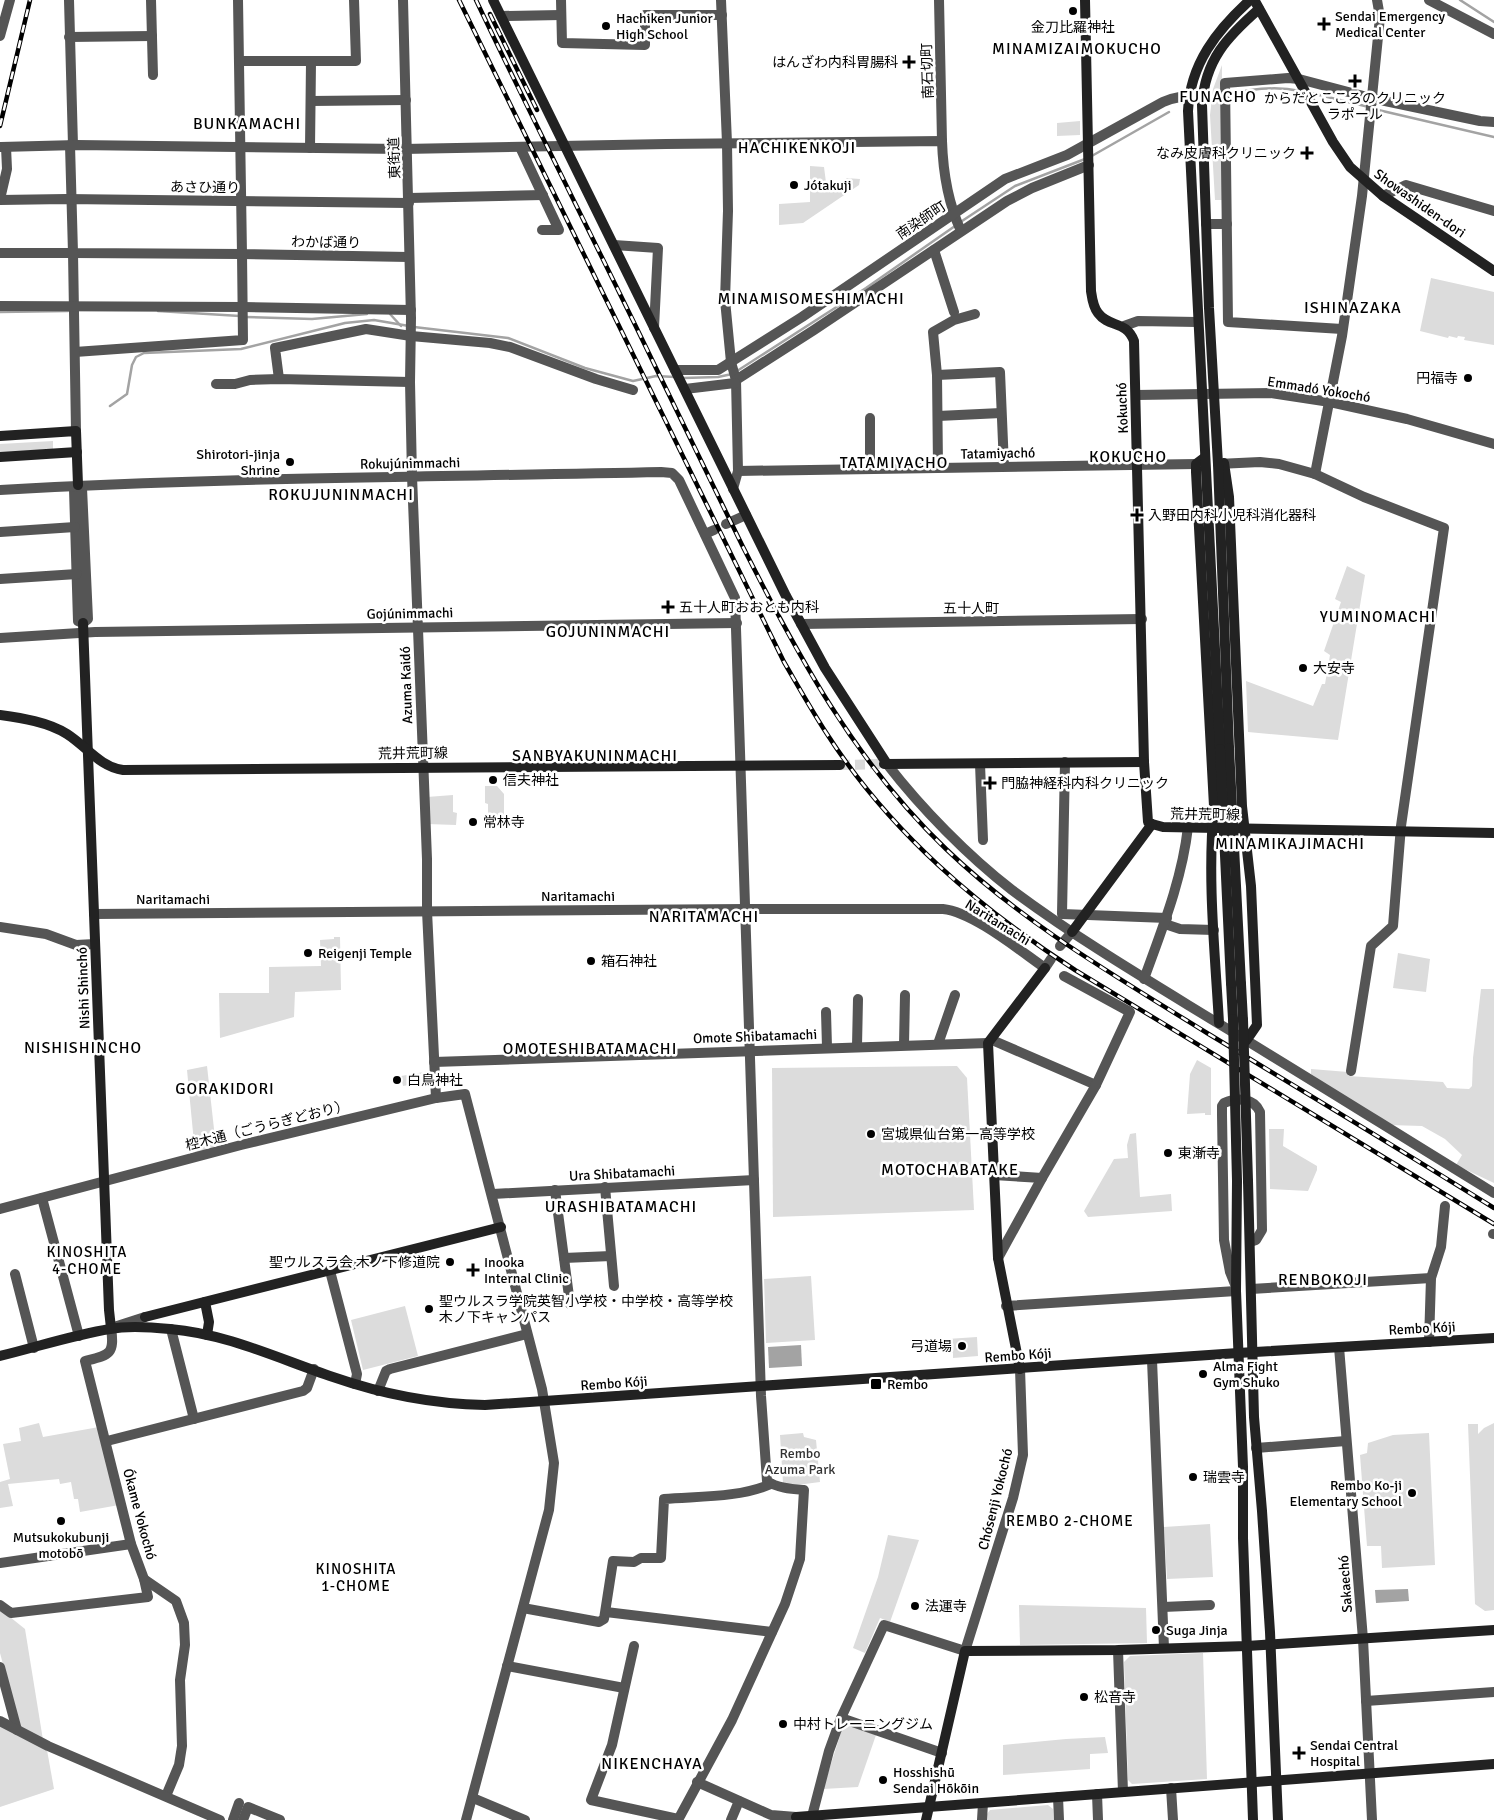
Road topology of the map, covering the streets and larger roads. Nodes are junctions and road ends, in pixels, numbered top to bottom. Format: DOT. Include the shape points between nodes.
graph roads {
  1 [pos="10,0"];
  2 [pos="68,0"];
  3 [pos="151,0"];
  4 [pos="238,0"];
  5 [pos="354,0"];
  6 [pos="403,0"];
  7 [pos="493,0"];
  8 [pos="561,0"];
  9 [pos="721,0"];
  10 [pos="939,0"];
  11 [pos="1085,0"];
  12 [pos="1376,0"];
  13 [pos="1429,0"];
  14 [pos="1254,3"];
  15 [pos="561,15"];
  16 [pos="722,15"];
  17 [pos="501,16"];
  18 [pos="1494,34"];
  19 [pos="0,36"];
  20 [pos="152,36"];
  21 [pos="69,37"];
  22 [pos="240,61"];
  23 [pos="311,62"];
  24 [pos="152,75"];
  25 [pos="1300,83"];
  26 [pos="1189,96"];
  27 [pos="406,100"];
  28 [pos="311,101"];
  29 [pos="1371,101"];
  30 [pos="1494,122"];
  31 [pos="942,141"];
  32 [pos="727,143"];
  33 [pos="72,145"];
  34 [pos="1089,145"];
  35 [pos="565,146"];
  36 [pos="3,147"];
  37 [pos="240,147"];
  38 [pos="520,147"];
  39 [pos="310,148"];
  40 [pos="408,149"];
  41 [pos="1089,163"];
  42 [pos="1364,180"];
  43 [pos="544,195"];
  44 [pos="1383,196"];
  45 [pos="0,199"];
  46 [pos="72,199"];
  47 [pos="409,200"];
  48 [pos="241,201"];
  49 [pos="1494,211"];
  50 [pos="954,216"];
  51 [pos="1206,224"];
  52 [pos="1227,224"];
  53 [pos="961,229"];
  54 [pos="542,230"];
  55 [pos="614,245"];
  56 [pos="934,250"];
  57 [pos="0,253"];
  58 [pos="73,253"];
  59 [pos="242,254"];
  60 [pos="409,257"];
  61 [pos="1494,271"];
  62 [pos="0,306"];
  63 [pos="73,309"];
  64 [pos="954,312"];
  65 [pos="243,314"];
  66 [pos="411,314"];
  67 [pos="975,314"];
  68 [pos="1197,322"];
  69 [pos="1124,326"];
  70 [pos="654,328"];
  71 [pos="1342,329"];
  72 [pos="411,334"];
  73 [pos="75,352"];
  74 [pos="730,362"];
  75 [pos="676,371"];
  76 [pos="937,374"];
  77 [pos="279,379"];
  78 [pos="410,382"];
  79 [pos="736,382"];
  80 [pos="216,384"];
  81 [pos="684,387"];
  82 [pos="633,390"];
  83 [pos="1214,393"];
  84 [pos="1136,394"];
  85 [pos="1201,394"];
  86 [pos="1330,402"];
  87 [pos="1002,413"];
  88 [pos="938,416"];
  89 [pos="870,418"];
  90 [pos="76,431"];
  91 [pos="0,436"];
  92 [pos="1494,444"];
  93 [pos="77,452"];
  94 [pos="0,457"];
  95 [pos="1200,461"];
  96 [pos="1138,464"];
  97 [pos="1221,464"];
  98 [pos="1004,466"];
  99 [pos="938,468"];
  100 [pos="870,469"];
  101 [pos="738,471"];
  102 [pos="1315,474"];
  103 [pos="412,476"];
  104 [pos="78,485"];
  105 [pos="733,489"];
  106 [pos="0,490"];
  107 [pos="746,515"];
  108 [pos="726,524"];
  109 [pos="75,527"];
  110 [pos="0,532"];
  111 [pos="77,574"];
  112 [pos="0,579"];
  113 [pos="1142,619"];
  114 [pos="737,623"];
  115 [pos="801,624"];
  116 [pos="418,627"];
  117 [pos="84,628"];
  118 [pos="0,638"];
  119 [pos="0,715"];
  120 [pos="1224,748"];
  121 [pos="87,750"];
  122 [pos="1065,762"];
  123 [pos="1144,762"];
  124 [pos="885,764"];
  125 [pos="980,764"];
  126 [pos="740,765"];
  127 [pos="840,765"];
  128 [pos="423,767"];
  129 [pos="1214,806"];
  130 [pos="1242,806"];
  131 [pos="1152,824"];
  132 [pos="1188,827"];
  133 [pos="1212,828"];
  134 [pos="1246,829"];
  135 [pos="1400,832"];
  136 [pos="1494,832"];
  137 [pos="983,840"];
  138 [pos="745,909"];
  139 [pos="427,911"];
  140 [pos="94,914"];
  141 [pos="1085,915"];
  142 [pos="1166,921"];
  143 [pos="0,926"];
  144 [pos="1214,930"];
  145 [pos="1072,932"];
  146 [pos="95,944"];
  147 [pos="1060,946"];
  148 [pos="1064,976"];
  149 [pos="1144,979"];
  150 [pos="905,995"];
  151 [pos="955,995"];
  152 [pos="858,1000"];
  153 [pos="826,1012"];
  154 [pos="1238,1019"];
  155 [pos="1218,1024"];
  156 [pos="990,1041"];
  157 [pos="1246,1041"];
  158 [pos="938,1044"];
  159 [pos="904,1045"];
  160 [pos="857,1046"];
  161 [pos="827,1047"];
  162 [pos="750,1050"];
  163 [pos="434,1062"];
  164 [pos="1351,1071"];
  165 [pos="1096,1086"];
  166 [pos="436,1098"];
  167 [pos="994,1176"];
  168 [pos="1042,1178"];
  169 [pos="754,1180"];
  170 [pos="104,1181"];
  171 [pos="605,1188"];
  172 [pos="555,1190"];
  173 [pos="1494,1193"];
  174 [pos="492,1194"];
  175 [pos="42,1198"];
  176 [pos="1445,1206"];
  177 [pos="0,1209"];
  178 [pos="501,1227"];
  179 [pos="1250,1242"];
  180 [pos="611,1256"];
  181 [pos="564,1258"];
  182 [pos="998,1258"];
  183 [pos="330,1271"];
  184 [pos="15,1274"];
  185 [pos="1431,1278"];
  186 [pos="614,1286"];
  187 [pos="1236,1289"];
  188 [pos="1251,1289"];
  189 [pos="205,1302"];
  190 [pos="570,1304"];
  191 [pos="1006,1306"];
  192 [pos="111,1328"];
  193 [pos="171,1329"];
  194 [pos="207,1334"];
  195 [pos="527,1334"];
  196 [pos="79,1336"];
  197 [pos="1494,1338"];
  198 [pos="1429,1342"];
  199 [pos="1339,1347"];
  200 [pos="34,1348"];
  201 [pos="1252,1352"];
  202 [pos="1238,1353"];
  203 [pos="0,1356"];
  204 [pos="1152,1360"];
  205 [pos="314,1369"];
  206 [pos="1020,1369"];
  207 [pos="355,1384"];
  208 [pos="761,1387"];
  209 [pos="378,1391"];
  210 [pos="544,1402"];
  211 [pos="194,1419"];
  212 [pos="1346,1441"];
  213 [pos="106,1442"];
  214 [pos="1256,1448"];
  215 [pos="771,1484"];
  216 [pos="131,1544"];
  217 [pos="0,1562"];
  218 [pos="144,1578"];
  219 [pos="0,1605"];
  220 [pos="1210,1605"];
  221 [pos="1163,1607"];
  222 [pos="523,1608"];
  223 [pos="606,1612"];
  224 [pos="1494,1630"];
  225 [pos="772,1632"];
  226 [pos="1363,1639"];
  227 [pos="1271,1645"];
  228 [pos="634,1646"];
  229 [pos="1247,1646"];
  230 [pos="1164,1648"];
  231 [pos="1118,1650"];
  232 [pos="965,1651"];
  233 [pos="507,1666"];
  234 [pos="0,1667"];
  235 [pos="624,1688"];
  236 [pos="1494,1692"];
  237 [pos="1366,1701"];
  238 [pos="841,1718"];
  239 [pos="0,1721"];
  240 [pos="17,1730"];
  241 [pos="942,1753"];
  242 [pos="1494,1764"];
  243 [pos="1369,1773"];
  244 [pos="1276,1780"];
  245 [pos="697,1782"];
  246 [pos="1251,1782"];
  247 [pos="1171,1788"];
  248 [pos="1123,1792"];
  249 [pos="1097,1794"];
  250 [pos="166,1796"];
  251 [pos="1058,1797"];
  252 [pos="473,1798"];
  253 [pos="740,1801"];
  254 [pos="239,1803"];
  255 [pos="982,1804"];
  256 [pos="929,1808"];
  257 [pos="857,1816"];
  258 [pos="811,1818"];
  259 [pos="678,1819"];
  260 [pos="220,1820"];
  261 [pos="233,1820"];
  262 [pos="243,1820"];
  263 [pos="280,1820"];
  264 [pos="466,1820"];
  265 [pos="525,1820"];
  266 [pos="731,1820"];
  267 [pos="926,1820"];
  268 [pos="982,1820"];
  269 [pos="1059,1820"];
  270 [pos="1098,1820"];
  271 [pos="1173,1820"];
  272 [pos="1253,1820"];
  273 [pos="1278,1820"];
  274 [pos="1372,1820"];
  1 -- 19 [label="street"];
  2 -- 21 [label="street"];
  3 -- 20 [label="street"];
  4 -- 22 [label="street"];
  5 -- 23 [label="street" via="356,61"];
  6 -- 27 [label="street, 東街道"];
  7 -- 17 [label="street"];
  8 -- 15 [label="street"];
  9 -- 16 [label="street"];
  10 -- 31 [label="street, 南石切町"];
  11 -- 34 [label="street"];
  12 -- 29 [label="street" via="1380,17"];
  13 -- 18 [label="street"];
  14 -- 25 [label="street"];
  14 -- 26 [label="street" via="1220,30 1200,60"];
  14 -- 51 [label="street" via="1223,44 1210,67 1204,88"];
  15 -- 16 [label="street" via="562,43 645,45 645,15"];
  15 -- 17 [label="street"];
  16 -- 32 [label="street"];
  17 -- 35 [label="street"];
  20 -- 21 [label="street"];
  20 -- 24 [label="street"];
  21 -- 33 [label="street"];
  22 -- 23 [label="street"];
  22 -- 37 [label="street"];
  23 -- 28 [label="street"];
  25 -- 29 [label="street"];
  25 -- 42 [label="street, Showashiden-dori" via="1350,168"];
  25 -- 52 [label="street" via="1283,78 1225,83"];
  26 -- 34 [label="street, 南染師町" via="1163,102"];
  26 -- 68 [label="street" via="1188,139"];
  27 -- 28 [label="street"];
  27 -- 40 [label="street, 東街道"];
  28 -- 39 [label="street"];
  29 -- 30 [label="street"];
  29 -- 42 [label="street"];
  31 -- 32 [label="street"];
  31 -- 50 [label="street, 南石切町" via="943,166"];
  32 -- 35 [label="street"];
  32 -- 74 [label="street" via="725,300"];
  33 -- 36 [label="street"];
  33 -- 37 [label="street"];
  33 -- 46 [label="street"];
  34 -- 41 [label="street"];
  34 -- 50 [label="street, 南染師町" via="1005,179"];
  35 -- 38 [label="street"];
  35 -- 55 [label="street"];
  36 -- 45 [label="street, あさひ通り" via="7,169"];
  37 -- 39 [label="street"];
  37 -- 48 [label="street"];
  38 -- 40 [label="street"];
  38 -- 43 [label="street"];
  39 -- 40 [label="street"];
  40 -- 47 [label="street, 東街道"];
  41 -- 53 [label="street" via="1007,200"];
  41 -- 69 [label="street" via="1093,302 1101,317"];
  42 -- 44 [label="street, Showashiden-dori"];
  42 -- 71 [label="street"];
  43 -- 47 [label="street, あさひ通り"];
  43 -- 54 [label="street" via="559,230"];
  44 -- 49 [label="street" via="1406,184"];
  44 -- 61 [label="street, Showashiden-dori"];
  45 -- 46 [label="street, あさひ通り"];
  46 -- 48 [label="street, あさひ通り"];
  46 -- 58 [label="street"];
  47 -- 48 [label="street, あさひ通り"];
  47 -- 60 [label="street, 東街道"];
  48 -- 59 [label="street"];
  50 -- 53 [label="street, 南石切町"];
  50 -- 74 [label="street, 南染師町"];
  51 -- 52 [label="street"];
  51 -- 83 [label="street"];
  52 -- 71 [label="street" via="1228,322"];
  53 -- 56 [label="street"];
  55 -- 70 [label="street"];
  55 -- 70 [label="street" via="658,248"];
  56 -- 64 [label="street"];
  56 -- 79 [label="street"];
  57 -- 58 [label="street, わかば通り"];
  58 -- 59 [label="street, わかば通り"];
  58 -- 63 [label="street"];
  59 -- 60 [label="street, わかば通り"];
  59 -- 65 [label="street"];
  60 -- 66 [label="street, 東街道"];
  62 -- 63 [label="street"];
  63 -- 65 [label="street"];
  63 -- 73 [label="street"];
  65 -- 66 [label="street"];
  65 -- 73 [label="street" via="243,340"];
  66 -- 72 [label="street, 東街道"];
  67 -- 76 [label="street" via="954,320 933,332"];
  68 -- 69 [label="street" via="1138,321"];
  68 -- 85 [label="street"];
  69 -- 84 [label="street, Kokuchó" via="1134,341"];
  70 -- 75 [label="street"];
  71 -- 86 [label="street"];
  72 -- 77 [label="street" via="366,329 275,348"];
  72 -- 78 [label="street, Azuma Kaidó"];
  72 -- 82 [label="street" via="510,347"];
  73 -- 90 [label="street"];
  74 -- 75 [label="street, 南染師町" via="718,370"];
  74 -- 79 [label="street"];
  75 -- 81 [label="street"];
  76 -- 87 [label="street" via="1000,372"];
  76 -- 88 [label="street"];
  77 -- 78 [label="street"];
  77 -- 80 [label="street"];
  78 -- 103 [label="street, Azuma Kaidó"];
  79 -- 81 [label="street"];
  79 -- 101 [label="street"];
  81 -- 105 [label="street"];
  83 -- 85 [label="street, Emmadó Yokochó"];
  83 -- 86 [label="street, Emmadó Yokochó" via="1271,393"];
  83 -- 97 [label="street"];
  84 -- 85 [label="street, Emmadó Yokochó"];
  84 -- 96 [label="street, Kokuchó"];
  85 -- 95 [label="street"];
  86 -- 92 [label="street, Emmadó Yokochó" via="1407,419"];
  86 -- 102 [label="street"];
  87 -- 88 [label="street"];
  87 -- 98 [label="street"];
  88 -- 99 [label="street"];
  89 -- 100 [label="street"];
  90 -- 91 [label="street"];
  90 -- 93 [label="street"];
  93 -- 94 [label="street"];
  93 -- 104 [label="street"];
  95 -- 96 [label="street, Tatamiyachó"];
  95 -- 120 [label="street"];
  95 -- 129 [label="street"];
  96 -- 98 [label="street, Tatamiyachó"];
  96 -- 113 [label="street, Kokuchó"];
  97 -- 102 [label="street" via="1280,464"];
  97 -- 120 [label="street"];
  97 -- 130 [label="street" via="1229,497"];
  98 -- 99 [label="street, Tatamiyachó"];
  99 -- 100 [label="street, Tatamiyachó"];
  100 -- 101 [label="street, Tatamiyachó"];
  101 -- 105 [label="street"];
  102 -- 135 [label="street" via="1444,528"];
  103 -- 104 [label="street, Rokujúnimmachi"];
  103 -- 114 [label="street, Rokujúnimmachi" via="672,474 679,480 710,532 735,598"];
  103 -- 116 [label="street, Azuma Kaidó"];
  104 -- 106 [label="street, Rokujúnimmachi"];
  104 -- 109 [label="street" via="74,488"];
  104 -- 117 [label="street" via="82,488 88,620"];
  105 -- 107 [label="street"];
  107 -- 108 [label="street"];
  107 -- 115 [label="street"];
  109 -- 110 [label="street"];
  109 -- 111 [label="street"];
  111 -- 112 [label="street"];
  111 -- 117 [label="street" via="78,621"];
  113 -- 115 [label="street, 五十人町"];
  113 -- 123 [label="street, Kokuchó"];
  114 -- 116 [label="street, Gojúnimmachi"];
  114 -- 126 [label="street"];
  115 -- 124 [label="street"];
  116 -- 117 [label="street, Gojúnimmachi"];
  116 -- 128 [label="street, Azuma Kaidó"];
  117 -- 118 [label="street, Gojúnimmachi"];
  117 -- 121 [label="street, Nishi Shinchó"];
  119 -- 121 [label="street, 荒井荒町線" via="25,718 49,726 67,734"];
  120 -- 154 [label="street, bridge"];
  121 -- 128 [label="street, 荒井荒町線" via="112,768 122,770"];
  121 -- 140 [label="street, Nishi Shinchó"];
  122 -- 123 [label="street"];
  122 -- 125 [label="street"];
  122 -- 141 [label="street" via="1062,914"];
  123 -- 131 [label="street, 荒井荒町線" via="1147,819"];
  124 -- 125 [label="street"];
  124 -- 145 [label="street" via="983,866"];
  125 -- 137 [label="street"];
  126 -- 127 [label="street, 荒井荒町線"];
  126 -- 128 [label="street, 荒井荒町線"];
  126 -- 138 [label="street"];
  128 -- 139 [label="street, Azuma Kaidó"];
  129 -- 130 [label="street"];
  129 -- 133 [label="street"];
  130 -- 134 [label="street"];
  131 -- 132 [label="street, 荒井荒町線"];
  131 -- 141 [label="street"];
  132 -- 133 [label="street, 荒井荒町線"];
  132 -- 142 [label="street" via="1180,876"];
  133 -- 134 [label="street, 荒井荒町線"];
  133 -- 144 [label="street"];
  134 -- 135 [label="street, 荒井荒町線"];
  134 -- 157 [label="street" via="1257,1025"];
  135 -- 136 [label="street, 荒井荒町線"];
  135 -- 164 [label="street" via="1393,926 1371,946"];
  138 -- 139 [label="street, Naritamachi"];
  138 -- 156 [label="street, Naritamachi" via="952,910 971,919 1048,964"];
  138 -- 162 [label="street"];
  139 -- 140 [label="street, Naritamachi"];
  139 -- 163 [label="street, Azuma Kaidó"];
  140 -- 146 [label="street, Nishi Shinchó"];
  141 -- 142 [label="street"];
  141 -- 145 [label="street"];
  142 -- 144 [label="street" via="1187,930"];
  142 -- 149 [label="street"];
  143 -- 146 [label="street" via="46,934 76,944"];
  144 -- 155 [label="street"];
  145 -- 147 [label="street"];
  145 -- 149 [label="street"];
  146 -- 170 [label="street, Nishi Shinchó"];
  148 -- 165 [label="street" via="1130,1012"];
  149 -- 155 [label="street"];
  150 -- 159 [label="street"];
  151 -- 158 [label="street"];
  152 -- 160 [label="street"];
  153 -- 161 [label="street"];
  154 -- 179 [label="street, bridge"];
  154 -- 187 [label="street, bridge"];
  155 -- 157 [label="street"];
  156 -- 158 [label="street, Omote Shibatamachi"];
  156 -- 165 [label="street"];
  156 -- 167 [label="street"];
  157 -- 173 [label="street"];
  158 -- 159 [label="street, Omote Shibatamachi"];
  159 -- 160 [label="street, Omote Shibatamachi"];
  160 -- 161 [label="street, Omote Shibatamachi"];
  161 -- 162 [label="street, Omote Shibatamachi"];
  162 -- 163 [label="street, Omote Shibatamachi"];
  162 -- 169 [label="street"];
  163 -- 166 [label="street, Azuma Kaidó"];
  165 -- 168 [label="street"];
  166 -- 170 [label="street, 椌木通（ごうらぎどおり）"];
  166 -- 174 [label="street, 椌木通（ごうらぎどおり）" via="465,1094"];
  167 -- 168 [label="street"];
  167 -- 182 [label="street"];
  168 -- 182 [label="street"];
  169 -- 171 [label="street, Ura Shibatamachi"];
  169 -- 208 [label="street"];
  170 -- 175 [label="street, 椌木通（ごうらぎどおり）"];
  170 -- 192 [label="street, Nishi Shinchó"];
  171 -- 172 [label="street, Ura Shibatamachi"];
  171 -- 180 [label="street"];
  172 -- 174 [label="street, Ura Shibatamachi"];
  172 -- 181 [label="street"];
  174 -- 178 [label="street"];
  175 -- 177 [label="street, 椌木通（ごうらぎどおり）"];
  175 -- 196 [label="street"];
  176 -- 185 [label="street" via="1441,1247"];
  178 -- 183 [label="street"];
  178 -- 195 [label="street"];
  179 -- 187 [label="street" via="1256,1240 1262,1230 1260,1112 1250,1101 1241,1100 1224,1103 1222,1115 1224,1240"];
  179 -- 188 [label="street"];
  180 -- 181 [label="street"];
  180 -- 186 [label="street"];
  181 -- 190 [label="street"];
  182 -- 191 [label="street"];
  183 -- 189 [label="street"];
  183 -- 207 [label="street" via="357,1374"];
  184 -- 200 [label="street"];
  185 -- 188 [label="street"];
  185 -- 198 [label="street"];
  187 -- 191 [label="street"];
  187 -- 202 [label="street"];
  188 -- 201 [label="street"];
  189 -- 192 [label="street"];
  189 -- 194 [label="street" via="209,1322"];
  191 -- 206 [label="street"];
  192 -- 193 [label="street, Rembo Kóji"];
  192 -- 196 [label="street, Rembo Kóji"];
  192 -- 213 [label="street, Ókame Yokochó" via="113,1342 109,1353 85,1361"];
  193 -- 194 [label="street, Rembo Kóji"];
  193 -- 211 [label="street"];
  194 -- 205 [label="street, Rembo Kóji"];
  195 -- 209 [label="street" via="390,1369 386,1371"];
  195 -- 210 [label="street"];
  196 -- 200 [label="street, Rembo Kóji"];
  197 -- 198 [label="street, Rembo Kóji"];
  198 -- 199 [label="street, Rembo Kóji"];
  199 -- 201 [label="street, Rembo Kóji"];
  199 -- 212 [label="street, Sakaechó"];
  200 -- 203 [label="street, Rembo Kóji"];
  201 -- 202 [label="street, Rembo Kóji"];
  201 -- 214 [label="street"];
  202 -- 204 [label="street, Rembo Kóji"];
  202 -- 229 [label="street"];
  204 -- 206 [label="street, Rembo Kóji"];
  204 -- 221 [label="street"];
  205 -- 207 [label="street, Rembo Kóji"];
  205 -- 211 [label="street" via="303,1391"];
  206 -- 208 [label="street, Rembo Kóji"];
  206 -- 232 [label="street, Chósenji Yokochó" via="1024,1455"];
  207 -- 209 [label="street, Rembo Kóji"];
  208 -- 210 [label="street, Rembo Kóji"];
  208 -- 215 [label="street" via="767,1481"];
  209 -- 210 [label="street, Rembo Kóji" via="464,1405"];
  210 -- 222 [label="street" via="554,1463 549,1510"];
  211 -- 213 [label="street"];
  212 -- 214 [label="street"];
  212 -- 226 [label="street, Sakaechó"];
  213 -- 216 [label="street, Ókame Yokochó"];
  214 -- 227 [label="street"];
  215 -- 223 [label="street" via="745,1492 664,1498 661,1558 613,1561"];
  215 -- 225 [label="street" via="804,1490 798,1568"];
  216 -- 217 [label="street"];
  216 -- 218 [label="street, Ókame Yokochó"];
  218 -- 219 [label="street" via="148,1596 10,1613"];
  218 -- 250 [label="street, Ókame Yokochó" via="176,1601 184,1623 180,1687 182,1746 179,1765"];
  220 -- 221 [label="street"];
  221 -- 230 [label="street"];
  222 -- 223 [label="street" via="599,1622"];
  222 -- 233 [label="street"];
  223 -- 225 [label="street"];
  224 -- 226 [label="street"];
  225 -- 245 [label="street" via="732,1720"];
  226 -- 227 [label="street"];
  226 -- 237 [label="street, Sakaechó"];
  227 -- 229 [label="street"];
  227 -- 244 [label="street"];
  228 -- 235 [label="street"];
  229 -- 230 [label="street"];
  229 -- 246 [label="street"];
  230 -- 231 [label="street"];
  231 -- 232 [label="street"];
  231 -- 248 [label="street"];
  232 -- 238 [label="street" via="884,1625"];
  232 -- 241 [label="street"];
  233 -- 235 [label="street"];
  233 -- 252 [label="street"];
  234 -- 240 [label="street"];
  235 -- 259 [label="street" via="612,1745 591,1800"];
  236 -- 237 [label="street"];
  237 -- 243 [label="street, Sakaechó"];
  238 -- 241 [label="street"];
  238 -- 258 [label="street"];
  239 -- 240 [label="street"];
  240 -- 250 [label="street"];
  241 -- 256 [label="street"];
  242 -- 243 [label="street"];
  243 -- 244 [label="street"];
  243 -- 274 [label="street, Sakaechó"];
  244 -- 246 [label="street"];
  244 -- 273 [label="street"];
  245 -- 253 [label="street"];
  245 -- 259 [label="street"];
  246 -- 247 [label="street"];
  246 -- 272 [label="street"];
  247 -- 248 [label="street"];
  247 -- 271 [label="street"];
  248 -- 249 [label="street"];
  249 -- 251 [label="street"];
  249 -- 270 [label="street"];
  250 -- 260 [label="street"];
  251 -- 255 [label="street"];
  251 -- 269 [label="street"];
  252 -- 264 [label="street"];
  252 -- 265 [label="street"];
  253 -- 258 [label="street" via="771,1815"];
  253 -- 266 [label="street"];
  254 -- 261 [label="street"];
  255 -- 256 [label="street"];
  255 -- 268 [label="street"];
  256 -- 257 [label="street"];
  256 -- 267 [label="street"];
  257 -- 258 [label="street"];
  262 -- 263 [label="street" via="248,1807"];
}
